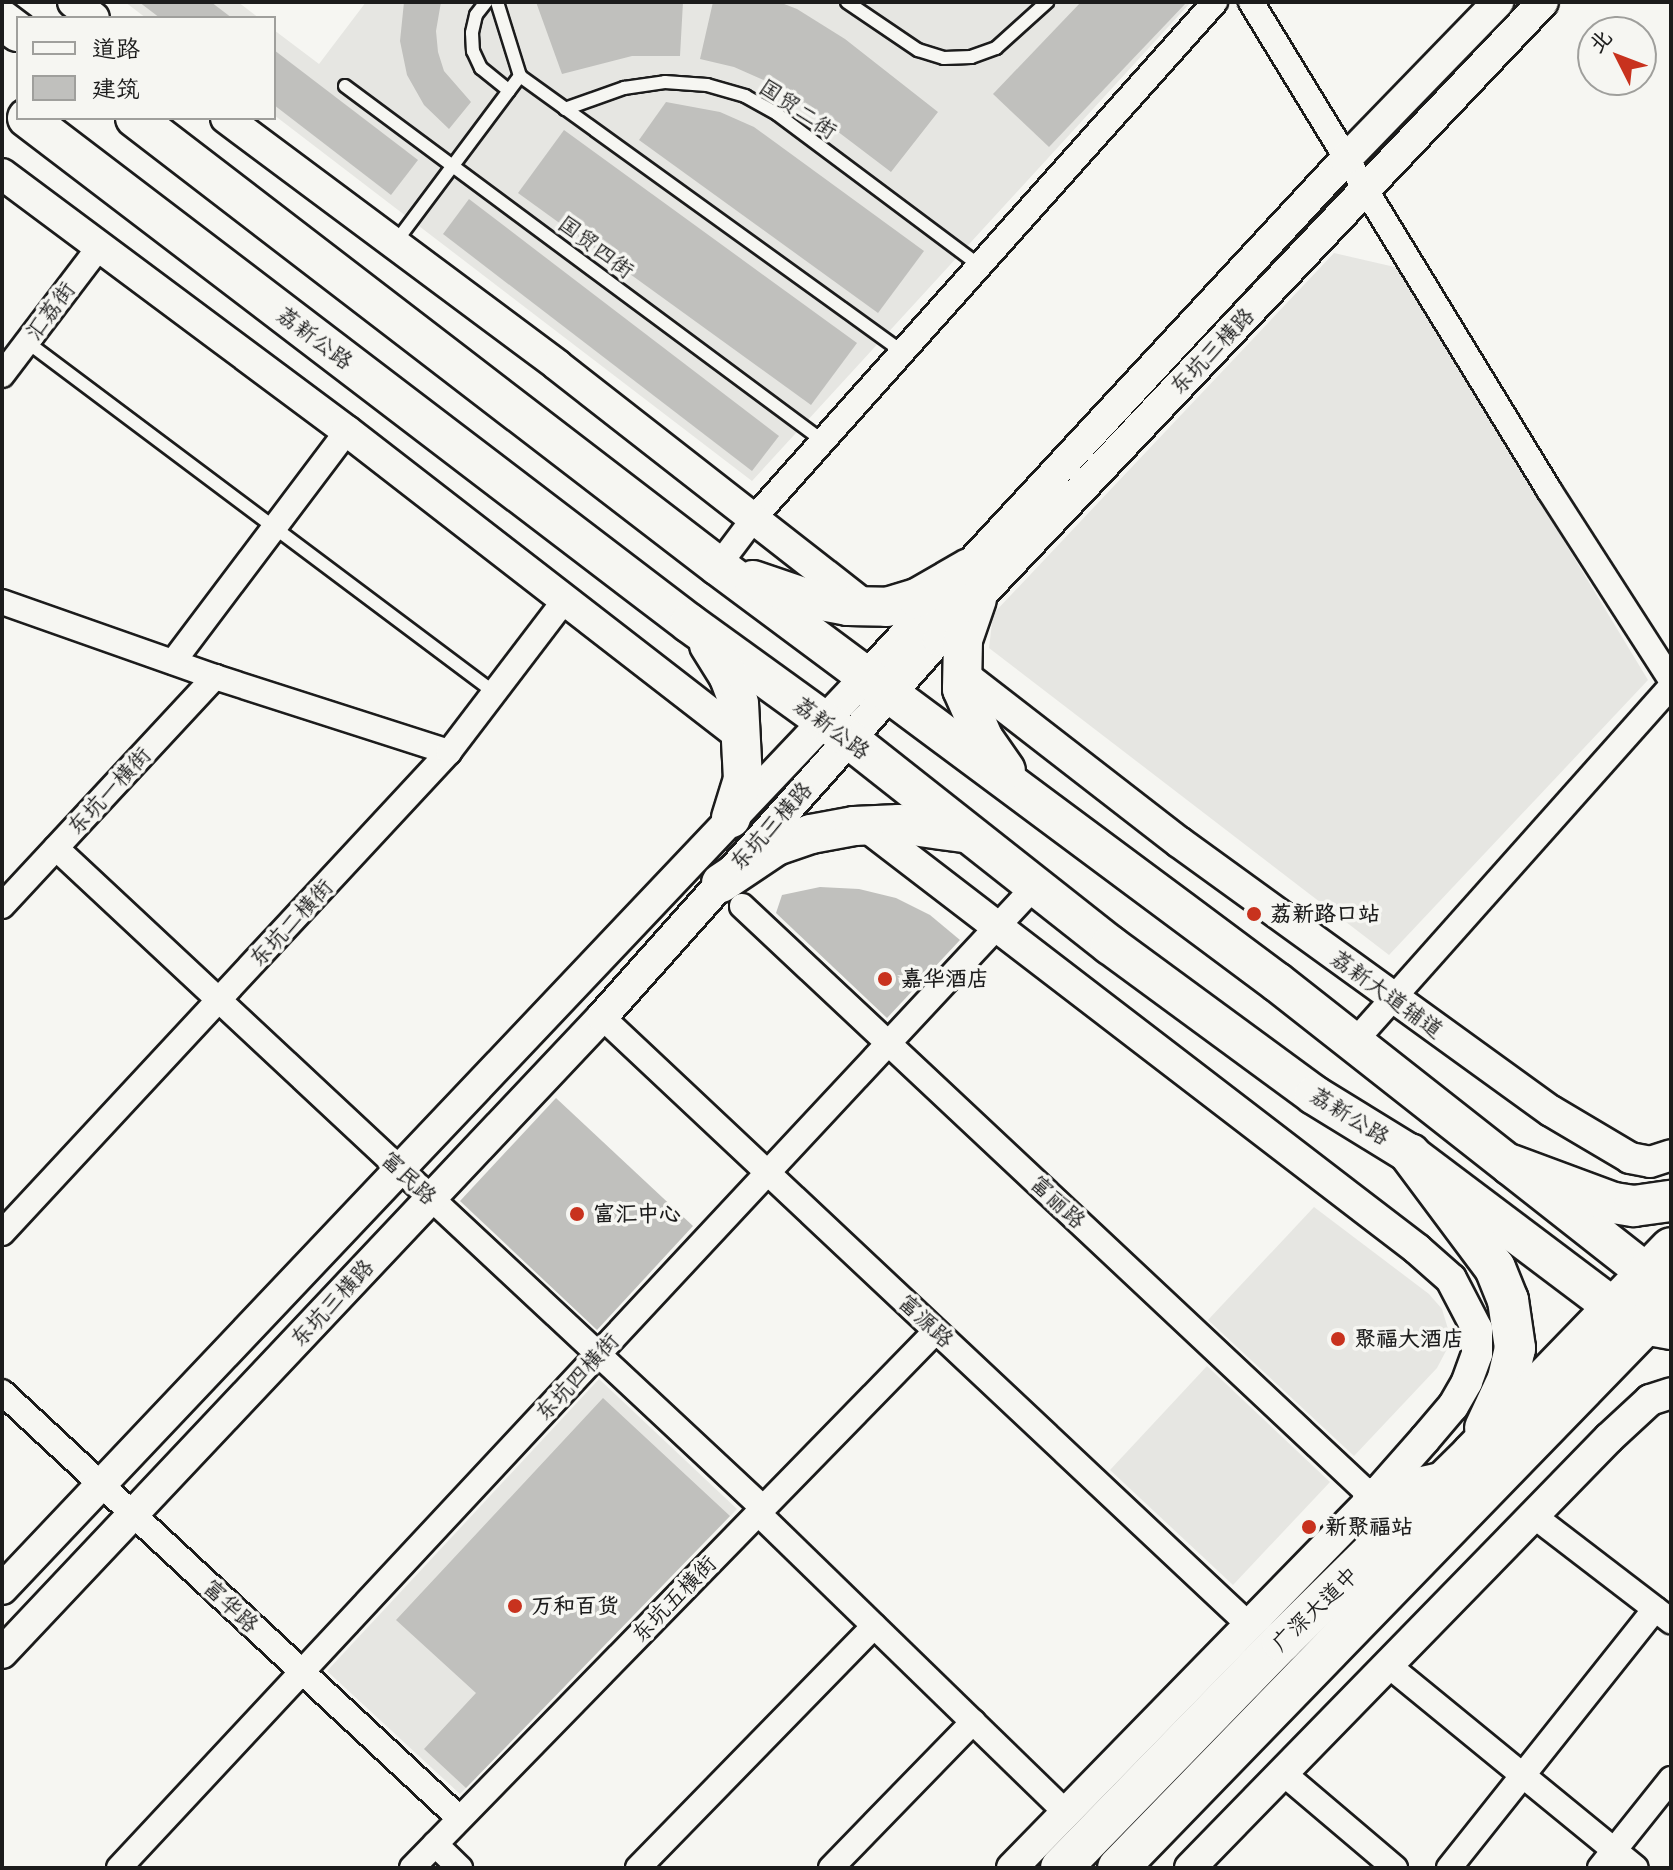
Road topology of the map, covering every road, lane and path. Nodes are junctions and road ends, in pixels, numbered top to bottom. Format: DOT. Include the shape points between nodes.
graph roads {
  1 [pos="73,2"];
  2 [pos="486,2"];
  3 [pos="497,2"];
  4 [pos="847,2"];
  5 [pos="1047,2"];
  6 [pos="1215,2"];
  7 [pos="1251,2"];
  8 [pos="1498,2"];
  9 [pos="1543,2"];
  10 [pos="91,16"];
  11 [pos="520,76"];
  12 [pos="345,86"];
  13 [pos="509,91"];
  14 [pos="565,109"];
  15 [pos="30,120"];
  16 [pos="138,120"];
  17 [pos="229,120"];
  18 [pos="1346,159"];
  19 [pos="453,166"];
  20 [pos="2,174"];
  21 [pos="1366,189"];
  22 [pos="395,244"];
  23 [pos="99,247"];
  24 [pos="979,265"];
  25 [pos="27,342"];
  26 [pos="902,352"];
  27 [pos="2,375"];
  28 [pos="347,431"];
  29 [pos="823,441"];
  30 [pos="754,518"];
  31 [pos="274,527"];
  32 [pos="718,566"];
  33 [pos="973,583"];
  34 [pos="565,600"];
  35 [pos="2,602"];
  36 [pos="865,606"];
  37 [pos="698,630"];
  38 [pos="173,662"];
  39 [pos="961,673"];
  40 [pos="215,677"];
  41 [pos="1671,680"];
  42 [pos="877,686"];
  43 [pos="1671,686"];
  44 [pos="495,693"];
  45 [pos="836,729"];
  46 [pos="742,737"];
  47 [pos="449,752"];
  48 [pos="1021,792"];
  49 [pos="731,818"];
  50 [pos="866,826"];
  51 [pos="968,834"];
  52 [pos="56,848"];
  53 [pos="1034,887"];
  54 [pos="732,894"];
  55 [pos="2,906"];
  56 [pos="996,926"];
  57 [pos="1390,998"];
  58 [pos="219,1000"];
  59 [pos="602,1017"];
  60 [pos="1355,1041"];
  61 [pos="888,1043"];
  62 [pos="1410,1154"];
  63 [pos="1671,1155"];
  64 [pos="1511,1165"];
  65 [pos="399,1169"];
  66 [pos="768,1172"];
  67 [pos="431,1198"];
  68 [pos="1671,1201"];
  69 [pos="2,1233"];
  70 [pos="1665,1278"];
  71 [pos="1643,1324"];
  72 [pos="936,1331"];
  73 [pos="598,1354"];
  74 [pos="2,1392"];
  75 [pos="1671,1393"];
  76 [pos="1459,1468"];
  77 [pos="101,1484"];
  78 [pos="1373,1498"];
  79 [pos="760,1511"];
  80 [pos="132,1514"];
  81 [pos="1534,1516"];
  82 [pos="2,1589"];
  83 [pos="1663,1615"];
  84 [pos="1249,1625"];
  85 [pos="874,1626"];
  86 [pos="2,1653"];
  87 [pos="1388,1665"];
  88 [pos="302,1672"];
  89 [pos="973,1722"];
  90 [pos="1283,1773"];
  91 [pos="1524,1774"];
  92 [pos="1671,1779"];
  93 [pos="1066,1813"];
  94 [pos="460,1819"];
  95 [pos="435,1844"];
  96 [pos="1607,1859"];
  97 [pos="119,1868"];
  98 [pos="412,1868"];
  99 [pos="460,1868"];
  100 [pos="638,1868"];
  101 [pos="831,1868"];
  102 [pos="1012,1868"];
  103 [pos="1061,1868"];
  104 [pos="1118,1868"];
  105 [pos="1190,1868"];
  106 [pos="1395,1868"];
  107 [pos="1449,1868"];
  108 [pos="1636,1868"];
  1 -- 10 [label="street"];
  2 -- 13 [label="lane" via="476,15 473,51 481,68"];
  3 -- 11 [label="lane"];
  4 -- 5 [label="lane" via="918,50 944,58 971,57 996,48"];
  6 -- 24 [label="street"];
  7 -- 18 [label="street"];
  8 -- 18 [label="street, 东坑三横路"];
  9 -- 21 [label="street, 东坑三横路"];
  11 -- 13 [label="lane"];
  11 -- 14 [label="lane"];
  12 -- 19 [label="lane, 国贸四街"];
  13 -- 19 [label="lane"];
  14 -- 24 [label="lane, 国贸二街" via="614,90 665,82 707,85 745,96 777,114"];
  14 -- 26 [label="lane"];
  15 -- 37 [label="main road, 荔新公路"];
  16 -- 32 [label="main road"];
  17 -- 22 [label="street"];
  18 -- 21 [label="street"];
  18 -- 33 [label="street, 东坑三横路"];
  19 -- 22 [label="lane"];
  19 -- 29 [label="lane, 国贸四街"];
  20 -- 23 [label="street"];
  21 -- 33 [label="street, 东坑三横路"];
  21 -- 41 [label="street"];
  22 -- 30 [label="street"];
  23 -- 25 [label="street, 汇荔街"];
  23 -- 28 [label="street"];
  24 -- 26 [label="street"];
  25 -- 27 [label="street, 汇荔街"];
  25 -- 31 [label="lane"];
  26 -- 29 [label="street"];
  28 -- 31 [label="street"];
  28 -- 34 [label="street"];
  29 -- 30 [label="street"];
  30 -- 32 [label="street"];
  30 -- 36 [label="street"];
  31 -- 38 [label="street"];
  31 -- 44 [label="lane"];
  32 -- 36 [label="main road" via="806,598"];
  32 -- 42 [label="main road"];
  33 -- 36 [label="main road" via="887,607"];
  33 -- 39 [label="main road"];
  33 -- 42 [label="street, 东坑三横路"];
  34 -- 44 [label="street, 东坑二横街"];
  34 -- 46 [label="street"];
  35 -- 38 [label="street"];
  37 -- 45 [label="main road, 荔新公路"];
  37 -- 46 [label="main road" via="728,675 739,703"];
  38 -- 40 [label="street"];
  39 -- 48 [label="main road" via="970,712"];
  39 -- 57 [label="street, 荔新大道辅道"];
  40 -- 47 [label="street"];
  40 -- 52 [label="street, 东坑一横街"];
  42 -- 45 [label="street, 东坑三横路"];
  42 -- 48 [label="main road"];
  43 -- 57 [label="street"];
  44 -- 47 [label="street, 东坑二横街"];
  45 -- 49 [label="street, 东坑三横路"];
  45 -- 51 [label="main road, 荔新公路"];
  45 -- 54 [label="street, 东坑三横路"];
  46 -- 49 [label="main road" via="743,779"];
  47 -- 58 [label="street, 东坑二横街"];
  48 -- 60 [label="main road"];
  49 -- 65 [label="street, 东坑三横路"];
  50 -- 51 [label="main road" via="899,824"];
  50 -- 54 [label="main road" via="811,834 776,846"];
  50 -- 56 [label="street"];
  51 -- 53 [label="main road, 荔新公路"];
  52 -- 55 [label="street, 东坑一横街"];
  52 -- 58 [label="street, 富民路"];
  53 -- 56 [label="street, 东坑四横街"];
  53 -- 62 [label="main road, 荔新公路" via="1314,1095"];
  54 -- 59 [label="street, 东坑三横路"];
  54 -- 61 [label="street, 富丽路"];
  56 -- 61 [label="street, 东坑四横街"];
  56 -- 78 [label="street" via="1451,1279 1477,1329 1477,1354 1453,1406"];
  57 -- 60 [label="street"];
  57 -- 63 [label="street, 荔新大道辅道" via="1551,1111 1630,1158 1650,1162"];
  58 -- 65 [label="street, 富民路"];
  58 -- 69 [label="street, 东坑二横街"];
  59 -- 66 [label="street, 富源路"];
  59 -- 67 [label="street, 东坑三横路"];
  60 -- 64 [label="main road"];
  61 -- 66 [label="street, 东坑四横街"];
  61 -- 78 [label="street, 富丽路"];
  62 -- 71 [label="main road, 荔新公路"];
  62 -- 76 [label="highway" via="1495,1268 1515,1327 1508,1379"];
  64 -- 68 [label="highway" via="1614,1203"];
  64 -- 70 [label="main road"];
  65 -- 67 [label="street, 富民路"];
  65 -- 77 [label="street, 东坑三横路"];
  66 -- 72 [label="street, 富源路"];
  66 -- 73 [label="street, 东坑四横街"];
  67 -- 73 [label="street, 富民路"];
  67 -- 80 [label="street, 东坑三横路"];
  70 -- 71 [label="highway, 广深大道中"];
  71 -- 76 [label="highway, 广深大道中"];
  71 -- 104 [label="highway, 广深大道中"];
  72 -- 79 [label="street, 东坑五横街"];
  72 -- 84 [label="street, 富源路"];
  73 -- 79 [label="street, 富民路"];
  73 -- 88 [label="street, 东坑四横街"];
  74 -- 77 [label="street, 富华路"];
  75 -- 81 [label="street" via="1650,1400 1635,1413"];
  76 -- 78 [label="highway"];
  76 -- 103 [label="highway, 广深大道中"];
  77 -- 80 [label="street, 富华路"];
  77 -- 82 [label="street, 东坑三横路"];
  78 -- 84 [label="street"];
  79 -- 85 [label="street, 富民路"];
  79 -- 94 [label="street, 东坑五横街"];
  80 -- 86 [label="street, 东坑三横路"];
  80 -- 88 [label="street, 富华路"];
  81 -- 83 [label="street"];
  81 -- 87 [label="street"];
  83 -- 91 [label="street"];
  84 -- 93 [label="street"];
  85 -- 89 [label="street, 富民路"];
  85 -- 100 [label="street"];
  87 -- 90 [label="street"];
  87 -- 91 [label="street"];
  88 -- 94 [label="street, 富华路"];
  88 -- 97 [label="street, 东坑四横街"];
  89 -- 93 [label="street, 富民路"];
  89 -- 101 [label="street"];
  90 -- 105 [label="street"];
  90 -- 106 [label="street"];
  91 -- 96 [label="street"];
  91 -- 107 [label="street"];
  92 -- 96 [label="street"];
  93 -- 102 [label="street"];
  94 -- 95 [label="street, 东坑五横街"];
  95 -- 98 [label="street, 东坑五横街"];
  95 -- 99 [label="street"];
  96 -- 108 [label="street"];
}
